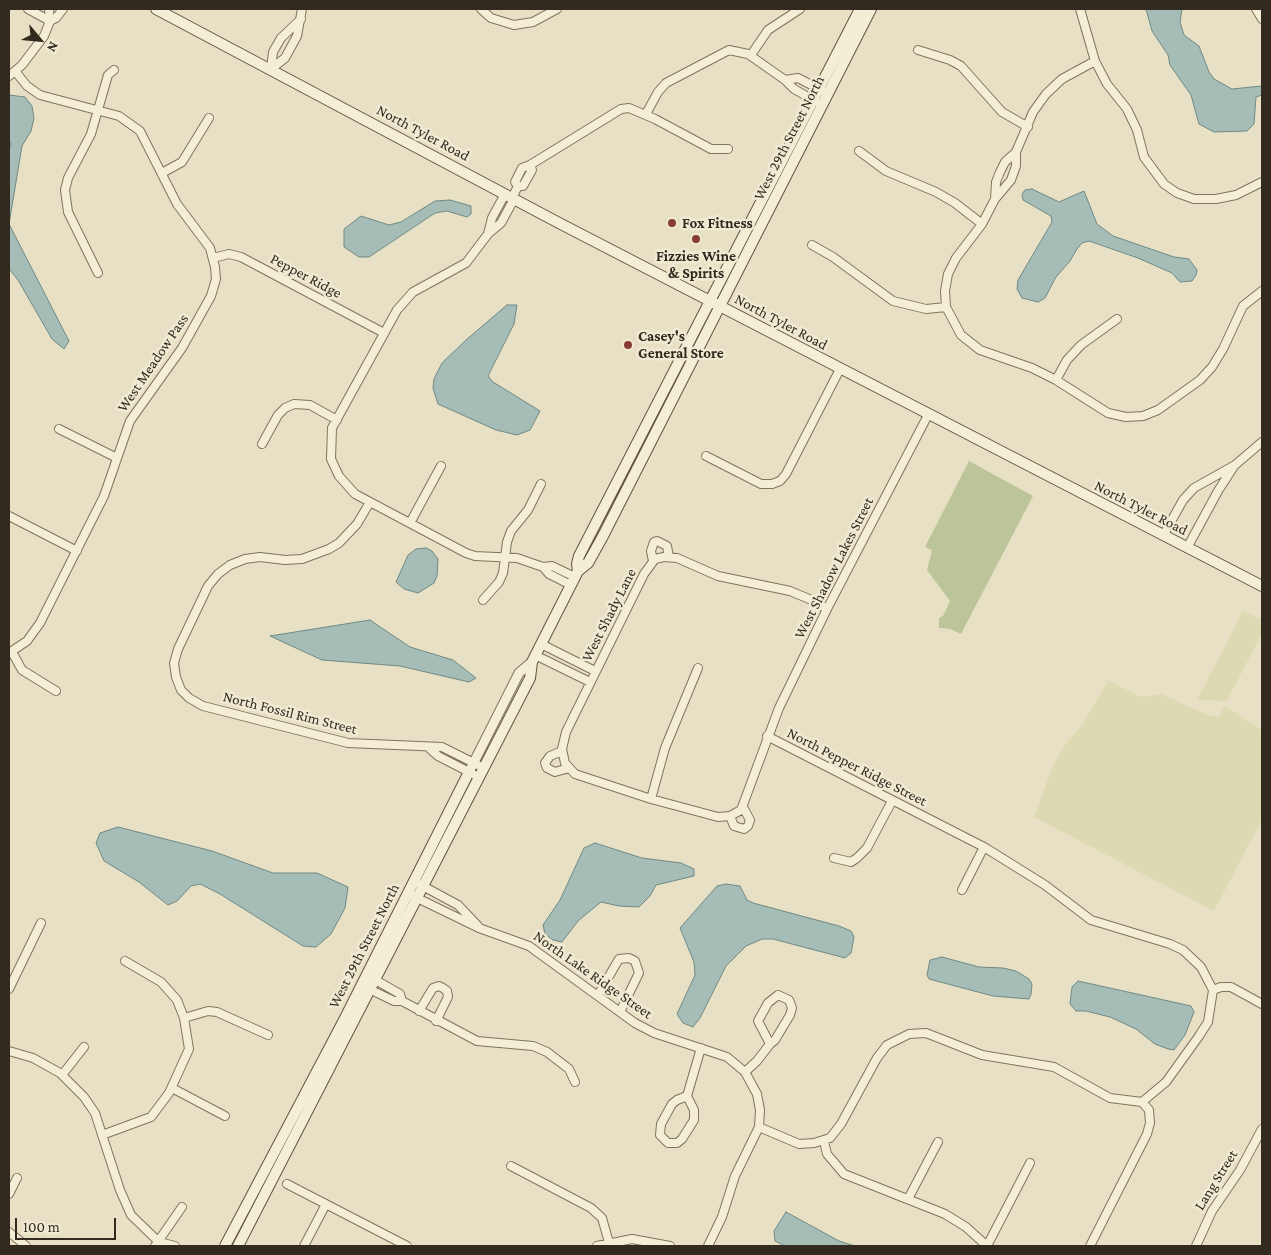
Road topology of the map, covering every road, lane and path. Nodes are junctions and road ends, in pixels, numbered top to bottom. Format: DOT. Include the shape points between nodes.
graph roads {
  1 [pos="28,9"];
  2 [pos="48,9"];
  3 [pos="63,9"];
  4 [pos="156,9"];
  5 [pos="302,9"];
  6 [pos="481,9"];
  7 [pos="557,9"];
  8 [pos="800,9"];
  9 [pos="860,9"];
  10 [pos="872,9"];
  11 [pos="1080,9"];
  12 [pos="1256,9"];
  13 [pos="301,19"];
  14 [pos="1262,19"];
  15 [pos="50,21"];
  16 [pos="918,50"];
  17 [pos="751,55"];
  18 [pos="1095,61"];
  19 [pos="271,69"];
  20 [pos="114,70"];
  21 [pos="12,73"];
  22 [pos="785,80"];
  23 [pos="824,91"];
  24 [pos="818,102"];
  25 [pos="98,110"];
  26 [pos="646,114"];
  27 [pos="209,118"];
  28 [pos="1028,126"];
  29 [pos="728,149"];
  30 [pos="860,151"];
  31 [pos="1016,152"];
  32 [pos="162,173"];
  33 [pos="1262,182"];
  34 [pos="510,197"];
  35 [pos="995,199"];
  36 [pos="982,224"];
  37 [pos="812,245"];
  38 [pos="214,258"];
  39 [pos="98,273"];
  40 [pos="1262,291"];
  41 [pos="710,301"];
  42 [pos="721,307"];
  43 [pos="946,307"];
  44 [pos="1116,319"];
  45 [pos="384,333"];
  46 [pos="840,369"];
  47 [pos="1056,380"];
  48 [pos="928,415"];
  49 [pos="337,420"];
  50 [pos="652,428"];
  51 [pos="59,429"];
  52 [pos="1262,442"];
  53 [pos="262,444"];
  54 [pos="706,456"];
  55 [pos="117,458"];
  56 [pos="1235,464"];
  57 [pos="441,466"];
  58 [pos="541,484"];
  59 [pos="370,502"];
  60 [pos="9,516"];
  61 [pos="410,523"];
  62 [pos="1164,536"];
  63 [pos="1187,548"];
  64 [pos="77,550"];
  65 [pos="506,557"];
  66 [pos="669,557"];
  67 [pos="653,561"];
  68 [pos="575,578"];
  69 [pos="1262,586"];
  70 [pos="483,600"];
  71 [pos="827,609"];
  72 [pos="540,644"];
  73 [pos="10,653"];
  74 [pos="533,658"];
  75 [pos="698,668"];
  76 [pos="595,672"];
  77 [pos="590,682"];
  78 [pos="56,691"];
  79 [pos="767,736"];
  80 [pos="428,747"];
  81 [pos="562,751"];
  82 [pos="454,753"];
  83 [pos="450,762"];
  84 [pos="471,767"];
  85 [pos="569,768"];
  86 [pos="481,772"];
  87 [pos="651,799"];
  88 [pos="892,801"];
  89 [pos="744,807"];
  90 [pos="730,816"];
  91 [pos="984,847"];
  92 [pos="834,858"];
  93 [pos="419,884"];
  94 [pos="962,890"];
  95 [pos="413,896"];
  96 [pos="41,923"];
  97 [pos="479,928"];
  98 [pos="125,961"];
  99 [pos="370,977"];
  100 [pos="365,987"];
  101 [pos="9,989"];
  102 [pos="1213,990"];
  103 [pos="598,995"];
  104 [pos="402,1002"];
  105 [pos="1262,1004"];
  106 [pos="419,1010"];
  107 [pos="620,1012"];
  108 [pos="184,1018"];
  109 [pos="436,1020"];
  110 [pos="268,1035"];
  111 [pos="770,1044"];
  112 [pos="84,1047"];
  113 [pos="701,1048"];
  114 [pos="9,1051"];
  115 [pos="745,1072"];
  116 [pos="62,1075"];
  117 [pos="575,1082"];
  118 [pos="172,1088"];
  119 [pos="687,1096"];
  120 [pos="1142,1102"];
  121 [pos="226,1116"];
  122 [pos="296,1121"];
  123 [pos="759,1126"];
  124 [pos="1262,1129"];
  125 [pos="102,1135"];
  126 [pos="824,1141"];
  127 [pos="938,1142"];
  128 [pos="1030,1163"];
  129 [pos="511,1166"];
  130 [pos="17,1178"];
  131 [pos="287,1184"];
  132 [pos="9,1194"];
  133 [pos="908,1200"];
  134 [pos="326,1204"];
  135 [pos="182,1208"];
  136 [pos="9,1232"];
  137 [pos="159,1245"];
  138 [pos="610,1245"];
  139 [pos="26,1246"];
  140 [pos="175,1246"];
  141 [pos="225,1246"];
  142 [pos="238,1246"];
  143 [pos="304,1246"];
  144 [pos="407,1246"];
  145 [pos="597,1246"];
  146 [pos="670,1246"];
  147 [pos="708,1246"];
  148 [pos="987,1246"];
  149 [pos="1090,1246"];
  150 [pos="1196,1246"];
  1 -- 15 [label="street"];
  2 -- 15 [label="street"];
  3 -- 15 [label="street"];
  4 -- 19 [label="main road, North Tyler Road"];
  5 -- 13 [label="street"];
  6 -- 7 [label="street" via="491,18 514,25 533,22"];
  8 -- 17 [label="street" via="768,30"];
  9 -- 23 [label="main road, West 29th Street North"];
  10 -- 23 [label="main road, West 29th Street North"];
  11 -- 18 [label="street"];
  12 -- 14 [label="street"];
  13 -- 19 [label="street" via="297,36 285,58"];
  13 -- 19 [label="street" via="281,38 273,52"];
  15 -- 21 [label="street" via="37,49"];
  16 -- 28 [label="street" via="961,66 1002,112"];
  17 -- 22 [label="street"];
  17 -- 26 [label="street" via="724,51 666,84"];
  18 -- 28 [label="street" via="1062,79 1046,94"];
  18 -- 33 [label="street" via="1107,84 1127,109 1144,157 1164,184 1194,199 1216,199 1236,195"];
  19 -- 34 [label="main road, North Tyler Road"];
  20 -- 25 [label="street" via="108,75"];
  21 -- 25 [label="street, West Meadow Pass" via="40,95"];
  22 -- 23 [label="street" via="798,78"];
  22 -- 24 [label="street"];
  23 -- 24 [label="main road, West 29th Street North"];
  24 -- 41 [label="main road, West 29th Street North"];
  24 -- 42 [label="main road, West 29th Street North"];
  25 -- 32 [label="street, West Meadow Pass" via="119,116 140,131"];
  25 -- 39 [label="street" via="91,134 65,190 68,212"];
  26 -- 29 [label="street" via="711,149"];
  26 -- 34 [label="street" via="621,109 530,165 532,170 523,186 518,186"];
  27 -- 32 [label="street" via="182,162"];
  28 -- 31 [label="street"];
  30 -- 36 [label="street" via="886,171 949,199"];
  31 -- 35 [label="street" via="1011,180"];
  31 -- 35 [label="street" via="1000,172"];
  32 -- 38 [label="street, West Meadow Pass" via="177,204"];
  34 -- 41 [label="main road, North Tyler Road"];
  34 -- 45 [label="street" via="501,223 488,234 466,263 413,292 397,310"];
  35 -- 36 [label="street"];
  36 -- 43 [label="street" via="948,274"];
  37 -- 43 [label="street" via="834,257 893,301 926,309"];
  38 -- 45 [label="street, Pepper Ridge" via="229,254 241,257"];
  38 -- 55 [label="street, West Meadow Pass" via="216,279 211,296 182,348 130,422"];
  40 -- 47 [label="street" via="1243,306 1212,367 1200,380 1158,410 1143,416 1108,413"];
  41 -- 42 [label="main road, North Tyler Road"];
  41 -- 50 [label="main road, West 29th Street North"];
  42 -- 46 [label="main road, North Tyler Road"];
  42 -- 50 [label="main road, West 29th Street North"];
  43 -- 47 [label="street" via="961,335 980,350"];
  44 -- 47 [label="street" via="1067,360"];
  45 -- 49 [label="street"];
  46 -- 48 [label="main road, North Tyler Road"];
  46 -- 54 [label="street" via="780,481 761,484"];
  48 -- 62 [label="main road, North Tyler Road"];
  48 -- 71 [label="street, West Shadow Lakes Street"];
  49 -- 53 [label="street" via="310,405 294,404 278,415"];
  49 -- 59 [label="street" via="332,428 331,459 344,484"];
  50 -- 68 [label="main road, West 29th Street North" via="588,563"];
  51 -- 55 [label="street"];
  52 -- 56 [label="street"];
  55 -- 64 [label="street, West Meadow Pass" via="104,496"];
  56 -- 62 [label="street" via="1194,488 1183,500"];
  56 -- 63 [label="street"];
  57 -- 61 [label="street"];
  58 -- 65 [label="street" via="528,510 511,531"];
  59 -- 61 [label="street"];
  59 -- 80 [label="street, North Fossil Rim Street" via="357,524 329,549 302,559 245,559 218,574 208,586 175,657 176,677 181,690 203,706 348,743"];
  60 -- 64 [label="street"];
  61 -- 65 [label="street" via="475,556"];
  62 -- 63 [label="main road, North Tyler Road"];
  63 -- 69 [label="main road, North Tyler Road"];
  64 -- 73 [label="street, West Meadow Pass" via="37,628 27,641"];
  65 -- 68 [label="street" via="543,567 552,566"];
  65 -- 70 [label="street" via="499,582"];
  66 -- 67 [label="street"];
  66 -- 67 [label="street, West Shady Lane" via="667,546 657,541 651,551"];
  66 -- 71 [label="street" via="718,576 790,591"];
  67 -- 76 [label="street, West Shady Lane"];
  68 -- 72 [label="main road, West 29th Street North"];
  71 -- 79 [label="street, West Shadow Lakes Street"];
  72 -- 74 [label="main road, West 29th Street North"];
  72 -- 76 [label="street"];
  73 -- 78 [label="street" via="22,670"];
  74 -- 77 [label="street"];
  74 -- 84 [label="street, West 29th Street North" via="519,674"];
  74 -- 86 [label="main road, West 29th Street North" via="530,678"];
  75 -- 87 [label="street" via="665,748"];
  76 -- 77 [label="street, West Shady Lane"];
  77 -- 81 [label="street" via="566,732"];
  79 -- 88 [label="street, North Pepper Ridge Street"];
  79 -- 89 [label="street, North Pepper Ridge Street"];
  80 -- 82 [label="street, North Fossil Rim Street" via="442,747"];
  80 -- 83 [label="street, North Fossil Rim Street"];
  81 -- 85 [label="street"];
  81 -- 85 [label="street" via="550,756 545,763 547,768 555,772"];
  82 -- 83 [label="street"];
  82 -- 84 [label="street, North Fossil Rim Street"];
  83 -- 84 [label="street, North Fossil Rim Street"];
  84 -- 86 [label="street, North Fossil Rim Street"];
  84 -- 93 [label="main road, West 29th Street North"];
  85 -- 87 [label="street" via="575,774"];
  86 -- 93 [label="main road, West 29th Street North"];
  87 -- 90 [label="street" via="718,817"];
  88 -- 91 [label="street, North Pepper Ridge Street"];
  88 -- 92 [label="street" via="867,848 857,858 851,862"];
  89 -- 90 [label="street"];
  89 -- 90 [label="street, North Pepper Ridge Street" via="750,820 744,829 734,826"];
  91 -- 94 [label="street"];
  91 -- 102 [label="street, North Pepper Ridge Street" via="1045,885 1091,920 1183,950 1201,967"];
  93 -- 95 [label="main road, West 29th Street North"];
  93 -- 97 [label="street, North Lake Ridge Street" via="458,906"];
  95 -- 97 [label="street, North Lake Ridge Street"];
  95 -- 99 [label="main road, West 29th Street North"];
  96 -- 101 [label="street"];
  97 -- 103 [label="street, North Lake Ridge Street" via="529,946"];
  98 -- 108 [label="street" via="161,982 177,1000"];
  99 -- 100 [label="main road, West 29th Street North"];
  99 -- 104 [label="street" via="400,994"];
  100 -- 104 [label="street"];
  100 -- 122 [label="main road, West 29th Street North"];
  102 -- 105 [label="street" via="1221,986 1231,987"];
  102 -- 120 [label="street" via="1208,1022 1166,1082"];
  103 -- 107 [label="street, North Lake Ridge Street"];
  103 -- 107 [label="street" via="619,959 635,961 640,973"];
  104 -- 106 [label="street"];
  106 -- 109 [label="street"];
  106 -- 109 [label="street" via="432,988 444,988 448,996"];
  107 -- 113 [label="street, North Lake Ridge Street" via="654,1033"];
  108 -- 110 [label="street" via="208,1011 217,1012"];
  108 -- 118 [label="street" via="189,1049"];
  109 -- 117 [label="street" via="477,1042 521,1044 540,1049 569,1069"];
  111 -- 111 [label="street" via="792,1008 789,1000 778,995 768,1003 758,1022"];
  111 -- 115 [label="street"];
  112 -- 116 [label="street"];
  113 -- 115 [label="street, North Lake Ridge Street" via="727,1057"];
  113 -- 119 [label="street"];
  114 -- 116 [label="street" via="34,1058"];
  115 -- 123 [label="street, North Lake Ridge Street" via="757,1094"];
  116 -- 125 [label="street" via="84,1096"];
  118 -- 121 [label="street"];
  118 -- 125 [label="street" via="151,1117"];
  119 -- 119 [label="street" via="672,1104 661,1124 660,1135 668,1143 682,1139 694,1120 694,1110"];
  120 -- 126 [label="street" via="1110,1098 1054,1067 982,1055 926,1033 909,1034 887,1045 841,1124"];
  120 -- 149 [label="street" via="1149,1110 1147,1134"];
  122 -- 141 [label="main road, West 29th Street North"];
  122 -- 142 [label="main road, West 29th Street North"];
  123 -- 126 [label="street" via="799,1144"];
  123 -- 147 [label="street" via="734,1176 722,1217"];
  124 -- 150 [label="street, Lang Street" via="1240,1170 1212,1211"];
  125 -- 137 [label="street" via="131,1215"];
  126 -- 133 [label="street" via="827,1154 844,1174"];
  127 -- 133 [label="street"];
  128 -- 148 [label="street"];
  129 -- 138 [label="street" via="591,1208 602,1218"];
  130 -- 132 [label="street"];
  131 -- 134 [label="street"];
  133 -- 148 [label="street" via="950,1217"];
  134 -- 143 [label="street"];
  134 -- 144 [label="street"];
  135 -- 137 [label="street"];
  136 -- 139 [label="street"];
  137 -- 140 [label="street"];
  138 -- 145 [label="street"];
  138 -- 146 [label="street" via="632,1239"];
}
